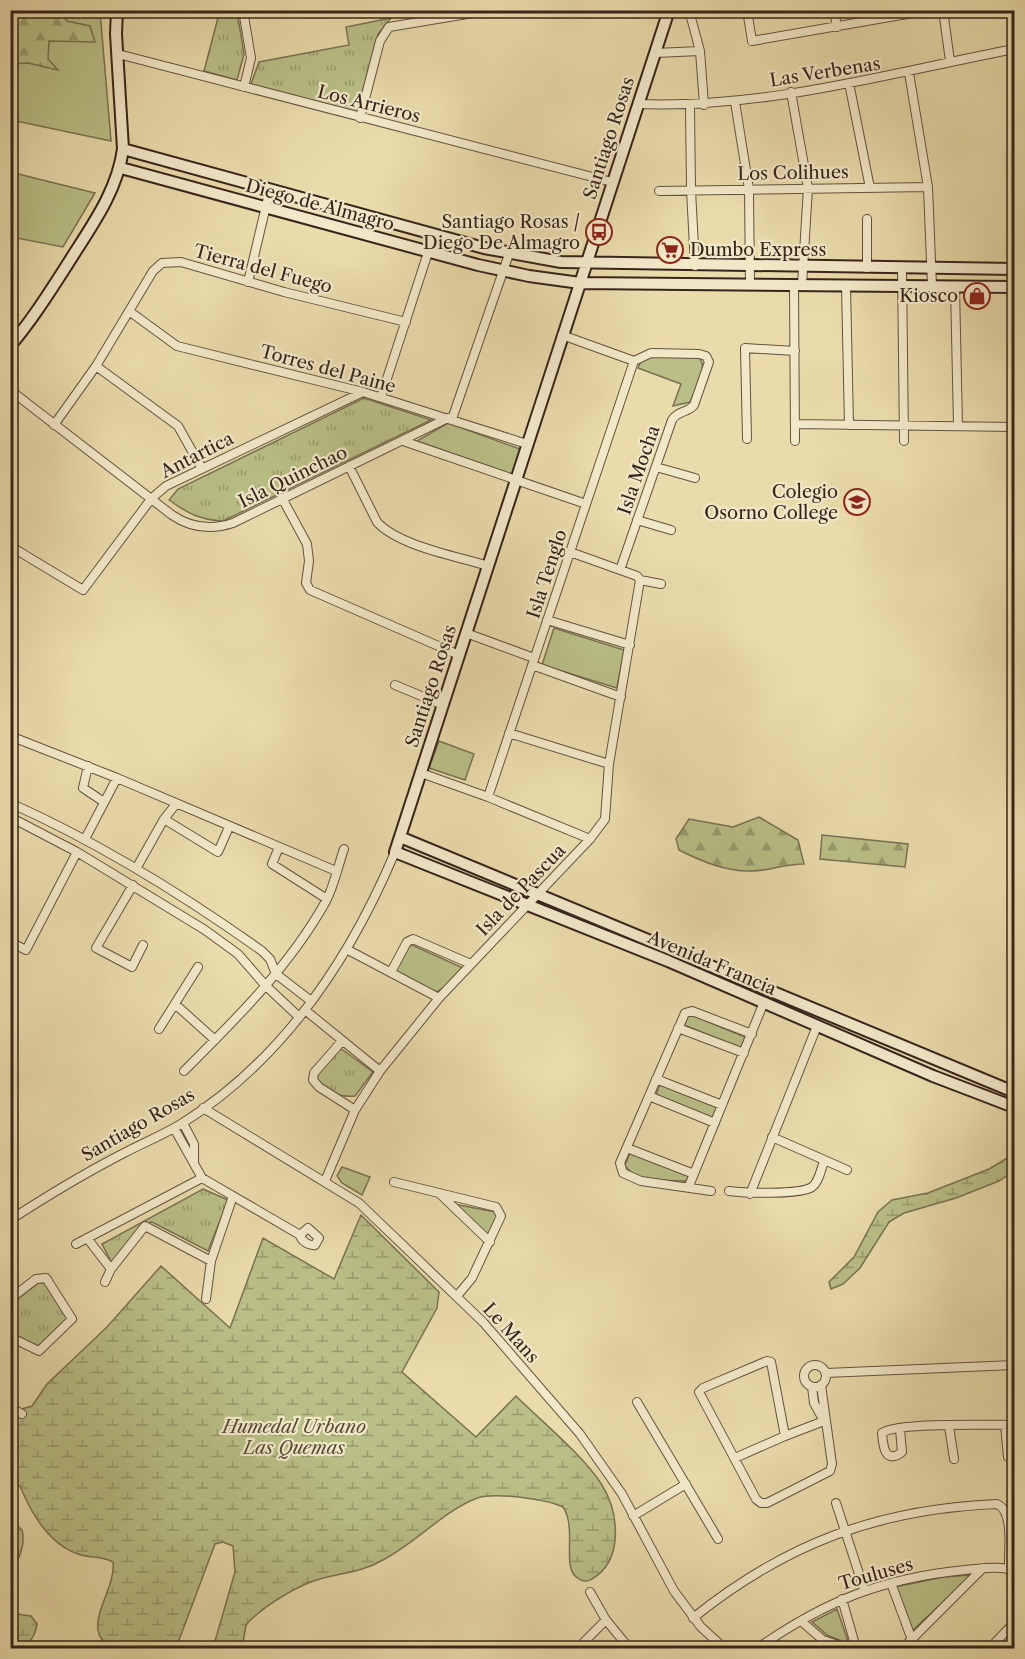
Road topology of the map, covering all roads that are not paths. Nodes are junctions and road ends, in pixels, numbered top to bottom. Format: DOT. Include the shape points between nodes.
graph roads {
  1 [pos="117,10"];
  2 [pos="243,10"];
  3 [pos="491,10"];
  4 [pos="669,10"];
  5 [pos="689,10"];
  6 [pos="747,10"];
  7 [pos="834,10"];
  8 [pos="930,10"];
  9 [pos="942,10"];
  10 [pos="837,27"];
  11 [pos="1014,49"];
  12 [pos="700,51"];
  13 [pos="655,53"];
  14 [pos="118,54"];
  15 [pos="950,61"];
  16 [pos="909,73"];
  17 [pos="849,83"];
  18 [pos="244,87"];
  19 [pos="791,92"];
  20 [pos="735,102"];
  21 [pos="638,104"];
  22 [pos="704,105"];
  23 [pos="690,106"];
  24 [pos="360,118"];
  25 [pos="123,149"];
  26 [pos="121,168"];
  27 [pos="612,182"];
  28 [pos="928,187"];
  29 [pos="808,188"];
  30 [pos="870,188"];
  31 [pos="270,189"];
  32 [pos="749,189"];
  33 [pos="691,190"];
  34 [pos="659,191"];
  35 [pos="265,208"];
  36 [pos="867,219"];
  37 [pos="434,234"];
  38 [pos="429,252"];
  39 [pos="509,254"];
  40 [pos="585,264"];
  41 [pos="695,266"];
  42 [pos="750,266"];
  43 [pos="803,267"];
  44 [pos="867,267"];
  45 [pos="902,268"];
  46 [pos="933,268"];
  47 [pos="1014,269"];
  48 [pos="504,271"];
  49 [pos="248,282"];
  50 [pos="579,283"];
  51 [pos="750,285"];
  52 [pos="798,285"];
  53 [pos="846,286"];
  54 [pos="902,286"];
  55 [pos="932,286"];
  56 [pos="955,286"];
  57 [pos="1013,287"];
  58 [pos="129,311"];
  59 [pos="406,322"];
  60 [pos="562,335"];
  61 [pos="10,346"];
  62 [pos="795,351"];
  63 [pos="634,361"];
  64 [pos="96,366"];
  65 [pos="10,390"];
  66 [pos="363,392"];
  67 [pos="381,398"];
  68 [pos="450,418"];
  69 [pos="795,424"];
  70 [pos="54,425"];
  71 [pos="849,425"];
  72 [pos="904,425"];
  73 [pos="958,426"];
  74 [pos="1013,427"];
  75 [pos="747,439"];
  76 [pos="403,441"];
  77 [pos="795,441"];
  78 [pos="904,441"];
  79 [pos="527,444"];
  80 [pos="349,466"];
  81 [pos="201,467"];
  82 [pos="656,467"];
  83 [pos="516,478"];
  84 [pos="695,478"];
  85 [pos="282,498"];
  86 [pos="151,499"];
  87 [pos="586,504"];
  88 [pos="638,520"];
  89 [pos="671,531"];
  90 [pos="10,546"];
  91 [pos="570,552"];
  92 [pos="488,566"];
  93 [pos="620,570"];
  94 [pos="640,580"];
  95 [pos="661,584"];
  96 [pos="547,620"];
  97 [pos="466,633"];
  98 [pos="630,645"];
  99 [pos="459,655"];
  100 [pos="533,661"];
  101 [pos="395,685"];
  102 [pos="621,696"];
  103 [pos="443,705"];
  104 [pos="509,733"];
  105 [pos="10,736"];
  106 [pos="609,764"];
  107 [pos="88,766"];
  108 [pos="421,773"];
  109 [pos="117,778"];
  110 [pos="488,796"];
  111 [pos="104,802"];
  112 [pos="10,803"];
  113 [pos="176,804"];
  114 [pos="10,817"];
  115 [pos="164,819"];
  116 [pos="229,827"];
  117 [pos="400,837"];
  118 [pos="85,839"];
  119 [pos="590,840"];
  120 [pos="279,847"];
  121 [pos="345,849"];
  122 [pos="78,852"];
  123 [pos="395,852"];
  124 [pos="137,867"];
  125 [pos="336,871"];
  126 [pos="133,885"];
  127 [pos="537,896"];
  128 [pos="327,899"];
  129 [pos="528,905"];
  130 [pos="596,926"];
  131 [pos="10,942"];
  132 [pos="142,945"];
  133 [pos="348,950"];
  134 [pos="670,956"];
  135 [pos="471,964"];
  136 [pos="198,967"];
  137 [pos="391,972"];
  138 [pos="276,974"];
  139 [pos="753,984"];
  140 [pos="265,985"];
  141 [pos="749,996"];
  142 [pos="439,998"];
  143 [pos="311,1002"];
  144 [pos="764,1002"];
  145 [pos="176,1004"];
  146 [pos="823,1012"];
  147 [pos="302,1014"];
  148 [pos="817,1026"];
  149 [pos="678,1028"];
  150 [pos="159,1029"];
  151 [pos="752,1034"];
  152 [pos="215,1040"];
  153 [pos="342,1041"];
  154 [pos="744,1053"];
  155 [pos="184,1071"];
  156 [pos="380,1071"];
  157 [pos="656,1079"];
  158 [pos="1014,1092"];
  159 [pos="649,1096"];
  160 [pos="722,1105"];
  161 [pos="1014,1107"];
  162 [pos="203,1108"];
  163 [pos="355,1110"];
  164 [pos="183,1123"];
  165 [pos="715,1123"];
  166 [pos="174,1128"];
  167 [pos="772,1137"];
  168 [pos="627,1148"];
  169 [pos="824,1161"];
  170 [pos="194,1164"];
  171 [pos="847,1170"];
  172 [pos="694,1174"];
  173 [pos="202,1178"];
  174 [pos="325,1181"];
  175 [pos="394,1182"];
  176 [pos="689,1186"];
  177 [pos="711,1191"];
  178 [pos="729,1191"];
  179 [pos="441,1194"];
  180 [pos="750,1194"];
  181 [pos="233,1196"];
  182 [pos="10,1220"];
  183 [pos="300,1235"];
  184 [pos="87,1238"];
  185 [pos="489,1242"];
  186 [pos="76,1244"];
  187 [pos="211,1261"];
  188 [pos="111,1269"];
  189 [pos="105,1282"];
  190 [pos="457,1296"];
  191 [pos="10,1299"];
  192 [pos="206,1299"];
  193 [pos="10,1337"];
  194 [pos="1014,1365"];
  195 [pos="826,1373"];
  196 [pos="821,1385"];
  197 [pos="812,1387"];
  198 [pos="637,1402"];
  199 [pos="10,1407"];
  200 [pos="22,1414"];
  201 [pos="824,1420"];
  202 [pos="1005,1425"];
  203 [pos="1014,1425"];
  204 [pos="949,1426"];
  205 [pos="900,1429"];
  206 [pos="785,1436"];
  207 [pos="1008,1457"];
  208 [pos="735,1458"];
  209 [pos="954,1459"];
  210 [pos="686,1484"];
  211 [pos="836,1503"];
  212 [pos="633,1516"];
  213 [pos="844,1531"];
  214 [pos="718,1539"];
  215 [pos="983,1569"];
  216 [pos="1012,1570"];
  217 [pos="891,1583"];
  218 [pos="864,1589"];
  219 [pos="590,1592"];
  220 [pos="842,1599"];
  221 [pos="693,1618"];
  222 [pos="606,1620"];
  223 [pos="801,1621"];
  224 [pos="1014,1623"];
  225 [pos="912,1640"];
  226 [pos="1014,1642"];
  227 [pos="578,1648"];
  228 [pos="629,1648"];
  229 [pos="724,1648"];
  230 [pos="758,1648"];
  231 [pos="847,1648"];
  232 [pos="856,1648"];
  233 [pos="903,1648"];
  234 [pos="990,1648"];
  235 [pos="1008,1648"];
  1 -- 14 [label="street"];
  2 -- 18 [label="street" via="251,58"];
  3 -- 24 [label="street" via="388,27 380,41"];
  4 -- 13 [label="street, Santiago Rosas"];
  5 -- 12 [label="street"];
  6 -- 10 [label="street" via="752,41"];
  7 -- 10 [label="street"];
  8 -- 10 [label="street"];
  9 -- 15 [label="street"];
  11 -- 15 [label="street, Las Verbenas"];
  12 -- 13 [label="street"];
  12 -- 22 [label="street"];
  13 -- 21 [label="street, Santiago Rosas"];
  14 -- 18 [label="street, Los Arrieros"];
  14 -- 25 [label="street"];
  15 -- 16 [label="street, Las Verbenas"];
  16 -- 17 [label="street, Las Verbenas"];
  16 -- 28 [label="street"];
  17 -- 19 [label="street, Las Verbenas"];
  17 -- 30 [label="street"];
  18 -- 24 [label="street, Los Arrieros"];
  19 -- 20 [label="street, Las Verbenas"];
  19 -- 29 [label="street"];
  20 -- 22 [label="street, Las Verbenas"];
  20 -- 32 [label="street"];
  21 -- 23 [label="street, Las Verbenas"];
  21 -- 27 [label="street, Santiago Rosas"];
  22 -- 23 [label="street, Las Verbenas"];
  23 -- 33 [label="street"];
  24 -- 27 [label="street, Los Arrieros"];
  25 -- 26 [label="street"];
  25 -- 31 [label="street, Diego de Almagro"];
  26 -- 35 [label="street, Diego de Almagro"];
  26 -- 61 [label="street" via="89,230"];
  27 -- 40 [label="street, Santiago Rosas"];
  28 -- 30 [label="street, Los Colihues"];
  28 -- 46 [label="street"];
  29 -- 30 [label="street, Los Colihues"];
  29 -- 32 [label="street, Los Colihues"];
  29 -- 43 [label="street"];
  31 -- 35 [label="street"];
  31 -- 37 [label="street, Diego de Almagro"];
  32 -- 33 [label="street, Los Colihues"];
  32 -- 42 [label="street"];
  33 -- 34 [label="street, Los Colihues"];
  33 -- 41 [label="street"];
  35 -- 38 [label="street, Diego de Almagro"];
  35 -- 49 [label="street"];
  36 -- 44 [label="street"];
  37 -- 38 [label="street"];
  37 -- 39 [label="street, Diego de Almagro"];
  38 -- 48 [label="street, Diego de Almagro"];
  38 -- 59 [label="street"];
  39 -- 40 [label="street, Diego de Almagro"];
  39 -- 48 [label="street"];
  40 -- 41 [label="street, Diego de Almagro"];
  40 -- 50 [label="street, Santiago Rosas"];
  41 -- 42 [label="street, Diego de Almagro"];
  42 -- 43 [label="street, Diego de Almagro"];
  42 -- 51 [label="street"];
  43 -- 44 [label="street, Diego de Almagro"];
  43 -- 52 [label="street"];
  44 -- 45 [label="street, Diego de Almagro"];
  45 -- 46 [label="street, Diego de Almagro"];
  45 -- 54 [label="street"];
  46 -- 47 [label="street, Diego de Almagro"];
  46 -- 55 [label="street"];
  48 -- 50 [label="street, Diego de Almagro"];
  48 -- 68 [label="street"];
  49 -- 58 [label="street, Tierra del Fuego" via="181,262 167,262 153,271"];
  49 -- 59 [label="street, Tierra del Fuego"];
  50 -- 51 [label="street, Diego de Almagro"];
  50 -- 60 [label="street, Santiago Rosas"];
  51 -- 52 [label="street, Diego de Almagro"];
  52 -- 53 [label="street, Diego de Almagro"];
  52 -- 62 [label="street"];
  53 -- 54 [label="street, Diego de Almagro"];
  53 -- 71 [label="street"];
  54 -- 55 [label="street, Diego de Almagro"];
  54 -- 72 [label="street"];
  55 -- 56 [label="street, Diego de Almagro"];
  56 -- 57 [label="street, Diego de Almagro"];
  56 -- 73 [label="street"];
  57 -- 74 [label="street"];
  58 -- 64 [label="street, Tierra del Fuego"];
  58 -- 66 [label="street, Torres del Paine" via="177,346"];
  59 -- 67 [label="street"];
  60 -- 63 [label="street"];
  60 -- 79 [label="street, Santiago Rosas"];
  62 -- 69 [label="street"];
  62 -- 75 [label="street" via="745,348"];
  63 -- 82 [label="street, Isla Mocha" via="651,353 708,357 694,405 674,417"];
  63 -- 87 [label="street, Isla Tenglo"];
  64 -- 70 [label="street, Tierra del Fuego"];
  64 -- 81 [label="street" via="178,426"];
  65 -- 70 [label="street, Isla Quinchao"];
  66 -- 67 [label="street, Torres del Paine"];
  66 -- 81 [label="street, Antartica"];
  67 -- 68 [label="street, Torres del Paine"];
  68 -- 76 [label="street, Isla Quinchao"];
  68 -- 79 [label="street, Torres del Paine"];
  69 -- 71 [label="street"];
  69 -- 77 [label="street"];
  70 -- 86 [label="street, Isla Quinchao"];
  71 -- 72 [label="street"];
  72 -- 73 [label="street"];
  72 -- 78 [label="street"];
  73 -- 74 [label="street"];
  76 -- 80 [label="street, Isla Quinchao"];
  76 -- 83 [label="street"];
  79 -- 83 [label="street, Santiago Rosas"];
  80 -- 85 [label="street, Isla Quinchao"];
  80 -- 92 [label="street" via="383,528 408,541"];
  81 -- 86 [label="street, Antartica"];
  82 -- 84 [label="street"];
  82 -- 88 [label="street, Isla Mocha"];
  83 -- 87 [label="street"];
  83 -- 92 [label="street, Santiago Rosas"];
  85 -- 86 [label="street, Isla Quinchao" via="233,523 206,527 183,522"];
  85 -- 99 [label="street" via="307,544 306,583 310,590"];
  86 -- 90 [label="street, Antartica" via="83,590"];
  87 -- 91 [label="street, Isla Tenglo"];
  88 -- 89 [label="street"];
  88 -- 93 [label="street, Isla Mocha"];
  91 -- 93 [label="street"];
  91 -- 96 [label="street, Isla Tenglo"];
  92 -- 97 [label="street, Santiago Rosas"];
  93 -- 94 [label="street"];
  94 -- 95 [label="street"];
  94 -- 98 [label="street, Isla de Pascua"];
  96 -- 98 [label="street"];
  96 -- 100 [label="street, Isla Tenglo"];
  97 -- 99 [label="street, Santiago Rosas"];
  97 -- 100 [label="street"];
  98 -- 102 [label="street, Isla de Pascua"];
  99 -- 103 [label="street, Santiago Rosas"];
  100 -- 102 [label="street"];
  100 -- 104 [label="street, Isla Tenglo"];
  101 -- 103 [label="street"];
  102 -- 106 [label="street, Isla de Pascua"];
  103 -- 108 [label="street, Santiago Rosas"];
  104 -- 106 [label="street"];
  104 -- 110 [label="street, Isla Tenglo"];
  105 -- 107 [label="street"];
  106 -- 119 [label="street, Isla de Pascua" via="605,819"];
  107 -- 109 [label="street"];
  107 -- 111 [label="street" via="84,788"];
  108 -- 110 [label="street"];
  108 -- 117 [label="street, Santiago Rosas"];
  109 -- 111 [label="street"];
  109 -- 113 [label="street"];
  110 -- 119 [label="street"];
  111 -- 118 [label="street"];
  112 -- 118 [label="street"];
  113 -- 115 [label="street"];
  113 -- 116 [label="street"];
  114 -- 122 [label="street"];
  115 -- 116 [label="street" via="218,852"];
  115 -- 124 [label="street"];
  116 -- 120 [label="street"];
  117 -- 123 [label="street, Santiago Rosas"];
  117 -- 127 [label="street, Avenida Francia"];
  118 -- 124 [label="street"];
  119 -- 127 [label="street, Isla de Pascua"];
  120 -- 125 [label="street"];
  120 -- 128 [label="street" via="272,864"];
  121 -- 125 [label="street"];
  122 -- 126 [label="street"];
  122 -- 131 [label="street" via="26,950"];
  123 -- 129 [label="street, Avenida Francia"];
  123 -- 133 [label="street, Santiago Rosas"];
  124 -- 138 [label="street" via="262,951"];
  125 -- 128 [label="street"];
  126 -- 132 [label="street" via="96,948 132,967"];
  126 -- 140 [label="street" via="238,954"];
  127 -- 129 [label="street, Isla de Pascua"];
  127 -- 130 [label="street, Avenida Francia"];
  128 -- 138 [label="street"];
  129 -- 130 [label="street, Avenida Francia"];
  129 -- 135 [label="street, Isla de Pascua"];
  130 -- 134 [label="street, Avenida Francia"];
  133 -- 137 [label="street"];
  133 -- 143 [label="street, Santiago Rosas"];
  134 -- 139 [label="street, Avenida Francia"];
  134 -- 141 [label="street, Avenida Francia"];
  135 -- 137 [label="street" via="413,939 407,942"];
  135 -- 142 [label="street, Isla de Pascua"];
  136 -- 145 [label="street"];
  137 -- 142 [label="street"];
  138 -- 140 [label="street"];
  138 -- 143 [label="street"];
  139 -- 141 [label="street"];
  139 -- 146 [label="street, Avenida Francia"];
  140 -- 147 [label="street"];
  140 -- 152 [label="street"];
  141 -- 144 [label="street, Avenida Francia"];
  142 -- 156 [label="street, Isla de Pascua"];
  143 -- 147 [label="street, Santiago Rosas"];
  144 -- 148 [label="street, Avenida Francia"];
  144 -- 151 [label="street"];
  145 -- 150 [label="street"];
  145 -- 152 [label="street"];
  146 -- 148 [label="street"];
  146 -- 158 [label="street, Avenida Francia"];
  147 -- 153 [label="street"];
  147 -- 162 [label="street, Santiago Rosas" via="259,1060"];
  148 -- 161 [label="street, Avenida Francia"];
  148 -- 167 [label="street"];
  149 -- 151 [label="street" via="685,1013 692,1011"];
  149 -- 154 [label="street"];
  149 -- 157 [label="street"];
  151 -- 154 [label="street"];
  152 -- 155 [label="street"];
  153 -- 156 [label="street"];
  153 -- 163 [label="street" via="314,1073 313,1080"];
  154 -- 160 [label="street"];
  156 -- 163 [label="street, Isla de Pascua"];
  157 -- 159 [label="street"];
  157 -- 160 [label="street"];
  159 -- 165 [label="street"];
  159 -- 168 [label="street"];
  160 -- 165 [label="street"];
  162 -- 164 [label="street, Santiago Rosas"];
  162 -- 174 [label="street, Le Mans"];
  163 -- 174 [label="street, Isla de Pascua"];
  164 -- 166 [label="street, Santiago Rosas"];
  164 -- 170 [label="street" via="194,1144"];
  165 -- 172 [label="street"];
  166 -- 170 [label="street"];
  166 -- 182 [label="street, Santiago Rosas"];
  167 -- 169 [label="street"];
  167 -- 180 [label="street"];
  168 -- 172 [label="street"];
  168 -- 176 [label="street" via="620,1163 623,1173 641,1181"];
  169 -- 171 [label="street"];
  169 -- 180 [label="street" via="813,1187"];
  170 -- 173 [label="street"];
  172 -- 176 [label="street"];
  173 -- 181 [label="street"];
  173 -- 184 [label="street"];
  174 -- 190 [label="street, Le Mans" via="373,1214"];
  175 -- 179 [label="street"];
  176 -- 177 [label="street"];
  178 -- 180 [label="street"];
  179 -- 185 [label="street"];
  179 -- 185 [label="street" via="496,1207 501,1216"];
  181 -- 183 [label="street"];
  181 -- 187 [label="street"];
  184 -- 186 [label="street"];
  184 -- 188 [label="street"];
  185 -- 190 [label="street" via="472,1278"];
  187 -- 188 [label="street" via="145,1226"];
  187 -- 192 [label="street"];
  188 -- 189 [label="street"];
  190 -- 212 [label="street, Le Mans" via="580,1434 609,1473"];
  191 -- 193 [label="street" via="36,1279 46,1278 72,1318 39,1351"];
  194 -- 195 [label="street"];
  195 -- 196 [label="street"];
  195 -- 197 [label="street" via="816,1365 807,1368 804,1376"];
  196 -- 197 [label="street"];
  196 -- 201 [label="street"];
  197 -- 201 [label="street" via="814,1403"];
  198 -- 210 [label="street"];
  199 -- 200 [label="street"];
  201 -- 206 [label="street"];
  201 -- 208 [label="street" via="830,1471 767,1503 756,1499"];
  202 -- 203 [label="street"];
  202 -- 204 [label="street"];
  202 -- 207 [label="street"];
  204 -- 205 [label="street"];
  204 -- 209 [label="street"];
  206 -- 208 [label="street"];
  206 -- 208 [label="street" via="771,1362 767,1361 699,1392"];
  210 -- 212 [label="street"];
  210 -- 214 [label="street"];
  211 -- 213 [label="street"];
  212 -- 221 [label="street, Le Mans"];
  213 -- 216 [label="street" via="925,1510 997,1504 1008,1516"];
  213 -- 218 [label="street"];
  213 -- 221 [label="street" via="768,1566"];
  215 -- 216 [label="street, Touluses"];
  215 -- 217 [label="street, Touluses" via="935,1573"];
  215 -- 225 [label="street"];
  217 -- 218 [label="street, Touluses"];
  217 -- 225 [label="street"];
  218 -- 220 [label="street, Touluses"];
  219 -- 222 [label="street"];
  220 -- 223 [label="street, Touluses"];
  220 -- 232 [label="street"];
  221 -- 229 [label="street, Le Mans"];
  222 -- 227 [label="street"];
  222 -- 228 [label="street"];
  223 -- 230 [label="street, Touluses"];
  223 -- 231 [label="street" via="823,1640"];
  224 -- 234 [label="street"];
  225 -- 233 [label="street"];
  226 -- 235 [label="street"];
}
